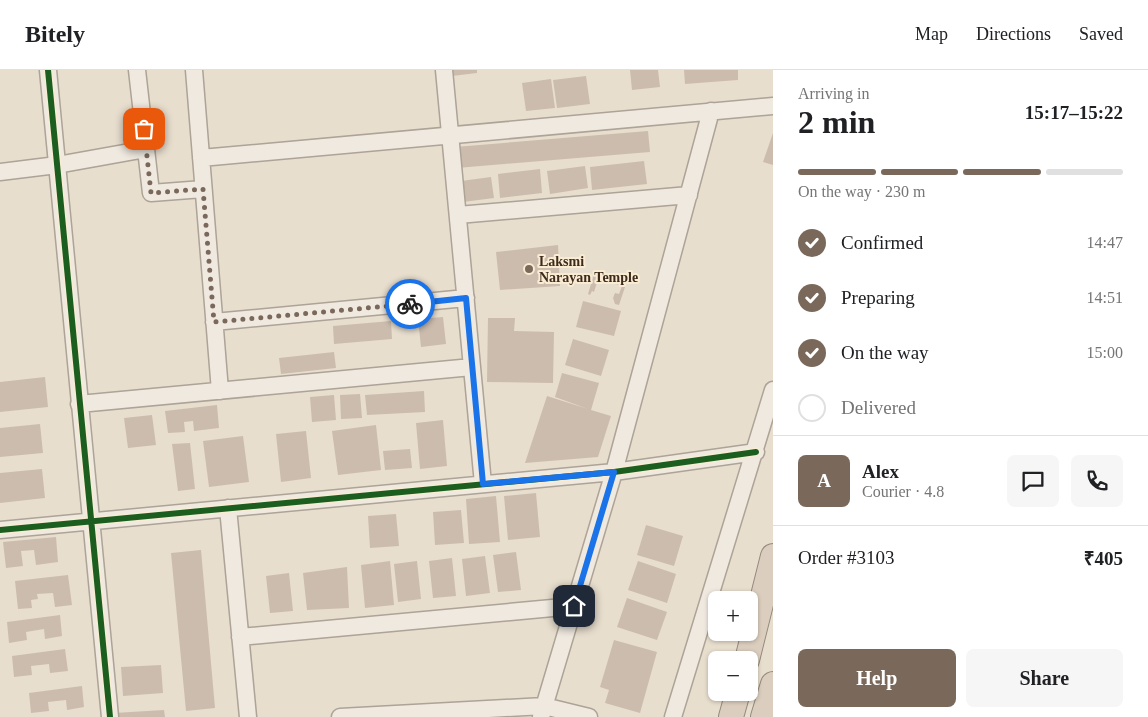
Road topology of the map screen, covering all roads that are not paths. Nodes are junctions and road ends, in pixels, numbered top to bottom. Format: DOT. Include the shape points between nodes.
graph roads {
  1 [pos="48,70"];
  2 [pos="137,70"];
  3 [pos="194,70"];
  4 [pos="444,70"];
  5 [pos="773,106"];
  6 [pos="711,111"];
  7 [pos="450,135"];
  8 [pos="146,148"];
  9 [pos="201,158"];
  10 [pos="57,165"];
  11 [pos="0,172"];
  12 [pos="203,189"];
  13 [pos="689,195"];
  14 [pos="458,215"];
  15 [pos="466,298"];
  16 [pos="214,322"];
  17 [pos="472,367"];
  18 [pos="220,390"];
  19 [pos="773,390"];
  20 [pos="79,404"];
  21 [pos="756,452"];
  22 [pos="614,472"];
  23 [pos="483,484"];
  24 [pos="228,508"];
  25 [pos="91,521"];
  26 [pos="0,530"];
  27 [pos="773,556"];
  28 [pos="574,606"];
  29 [pos="240,637"];
  30 [pos="749,651"];
  31 [pos="773,684"];
  32 [pos="735,701"];
  33 [pos="543,712"];
  34 [pos="110,717"];
  35 [pos="248,717"];
  36 [pos="340,717"];
  37 [pos="589,717"];
  38 [pos="673,717"];
  39 [pos="731,717"];
  40 [pos="763,717"];
  1 -- 10 [label="street"];
  2 -- 8 [label="street"];
  3 -- 9 [label="street"];
  4 -- 7 [label="street"];
  5 -- 6 [label="street"];
  6 -- 7 [label="street"];
  6 -- 13 [label="street"];
  7 -- 9 [label="street"];
  7 -- 14 [label="street"];
  8 -- 10 [label="street"];
  8 -- 12 [label="street" via="151,193"];
  9 -- 12 [label="street"];
  10 -- 11 [label="street"];
  10 -- 20 [label="street"];
  12 -- 16 [label="street"];
  13 -- 14 [label="street"];
  13 -- 22 [label="street"];
  14 -- 15 [label="street"];
  15 -- 16 [label="street"];
  15 -- 17 [label="street"];
  16 -- 18 [label="street"];
  17 -- 18 [label="street"];
  17 -- 23 [label="street"];
  18 -- 20 [label="street"];
  19 -- 21 [label="street"];
  20 -- 25 [label="street"];
  21 -- 22 [label="street"];
  21 -- 38 [label="street"];
  22 -- 23 [label="street"];
  22 -- 28 [label="street"];
  23 -- 24 [label="street"];
  24 -- 25 [label="street"];
  24 -- 29 [label="street"];
  25 -- 26 [label="street"];
  25 -- 34 [label="street"];
  27 -- 30 [label="highway"];
  28 -- 29 [label="street"];
  28 -- 33 [label="street"];
  29 -- 35 [label="street"];
  31 -- 40 [label="highway"];
  32 -- 39 [label="highway"];
  33 -- 36 [label="street"];
  33 -- 37 [label="street"];
}
